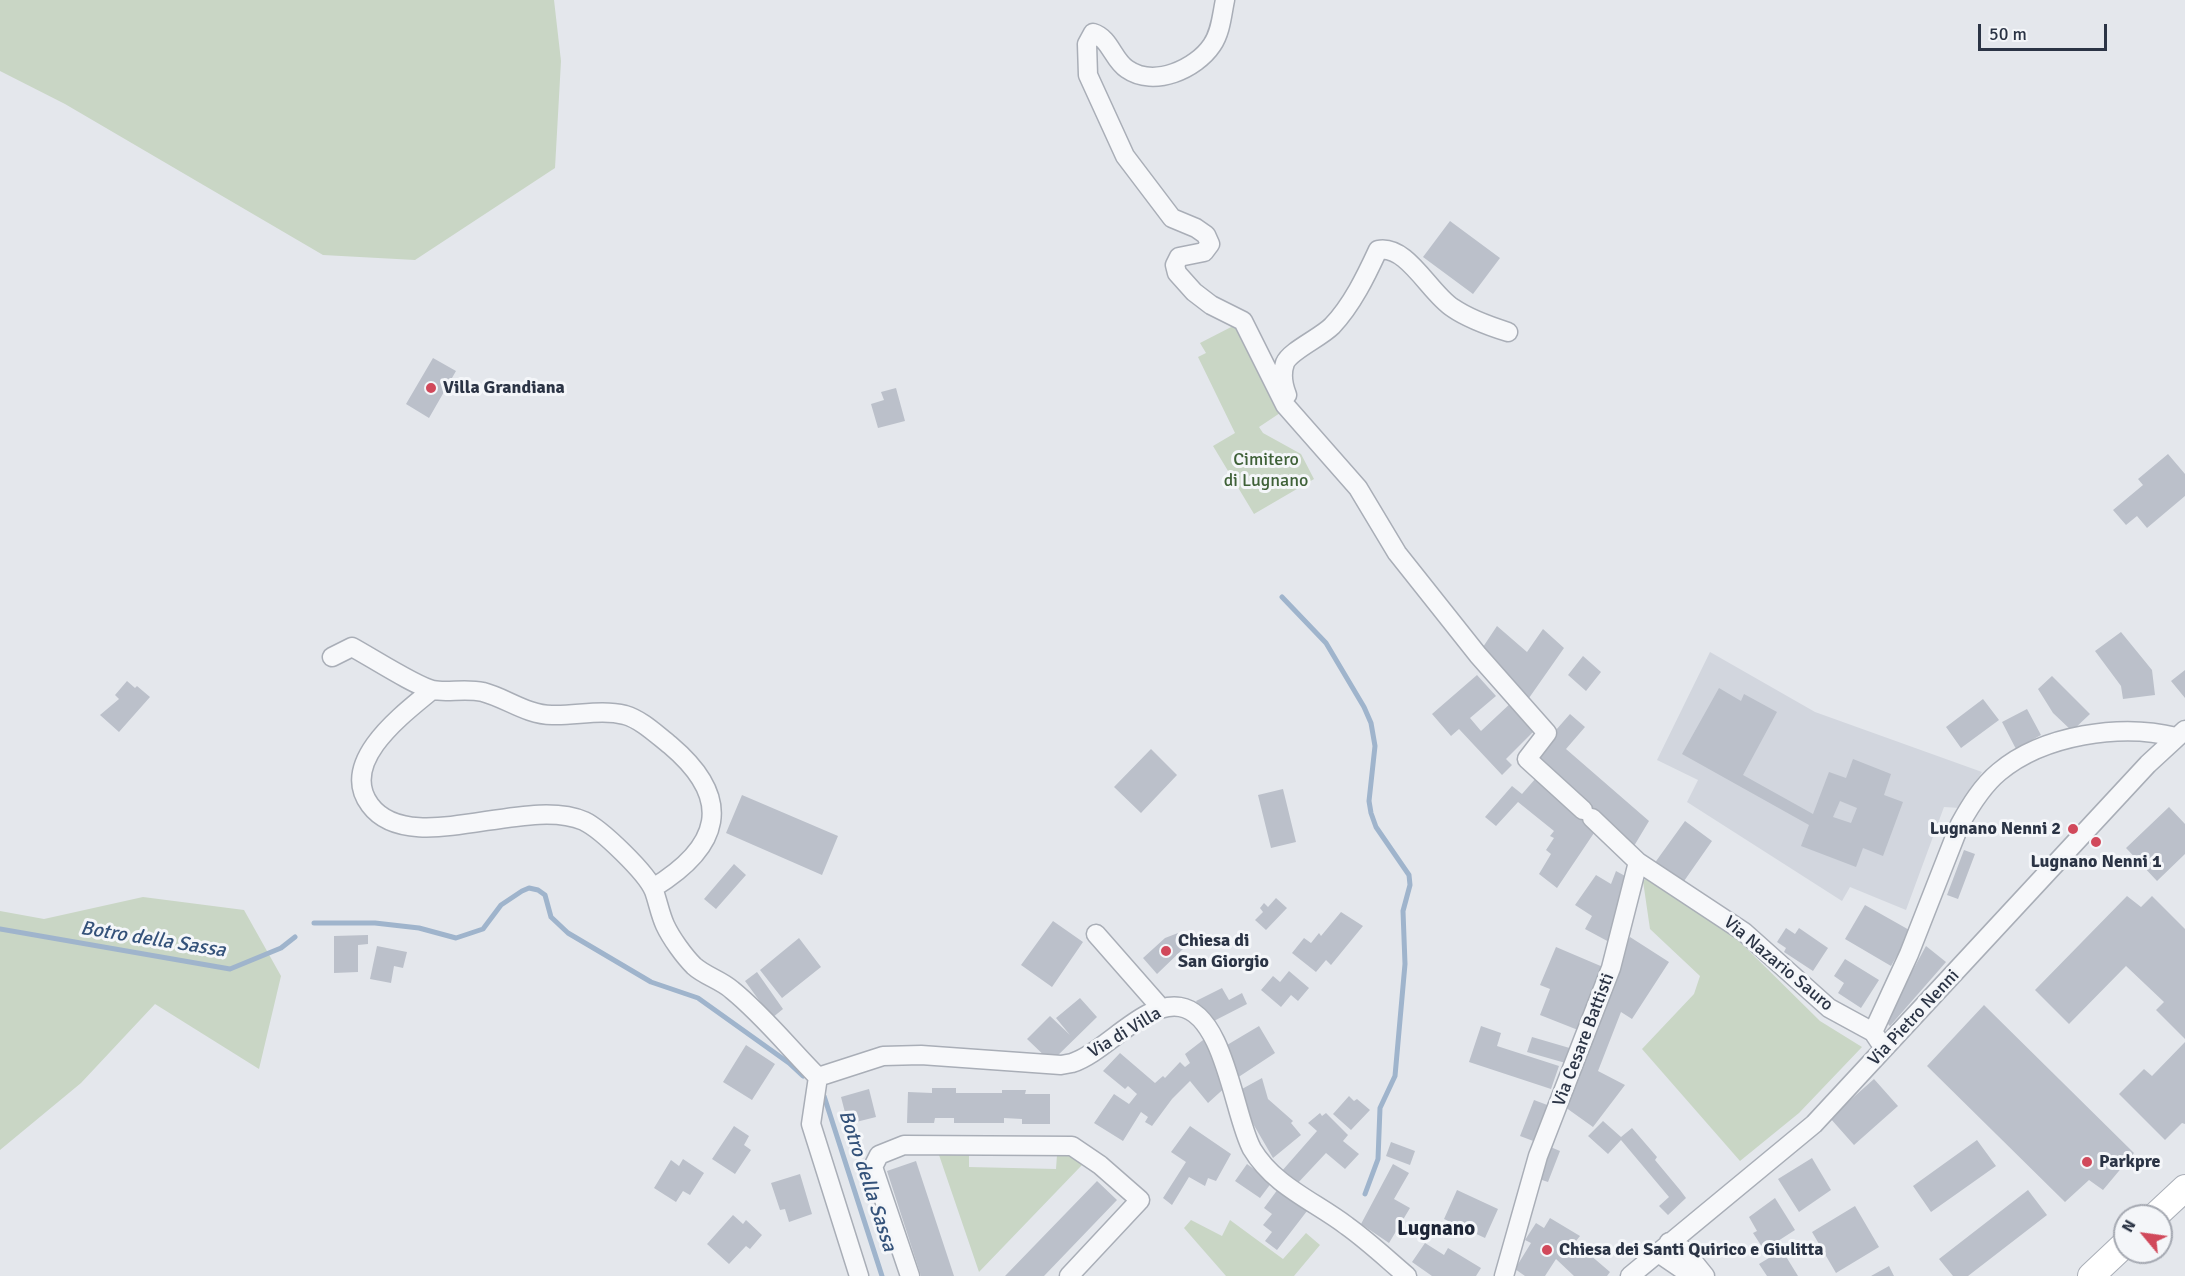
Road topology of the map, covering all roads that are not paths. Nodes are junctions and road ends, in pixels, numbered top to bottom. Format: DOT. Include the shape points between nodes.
graph roads {
  1 [pos="1225,0"];
  2 [pos="1508,332"];
  3 [pos="1296,419"];
  4 [pos="332,657"];
  5 [pos="432,690"];
  6 [pos="2180,734"];
  7 [pos="1638,862"];
  8 [pos="653,888"];
  9 [pos="1096,934"];
  10 [pos="1161,1008"];
  11 [pos="1872,1032"];
  12 [pos="1885,1050"];
  13 [pos="818,1077"];
  14 [pos="2185,1188"];
  15 [pos="2168,1204"];
  16 [pos="1695,1220"];
  17 [pos="1663,1247"];
  18 [pos="2113,1255"];
  19 [pos="1698,1272"];
  20 [pos="859,1276"];
  21 [pos="910,1276"];
  22 [pos="1069,1276"];
  23 [pos="1407,1276"];
  24 [pos="1504,1276"];
  25 [pos="1630,1276"];
  26 [pos="2091,1276"];
  1 -- 3 [label="street" via="1212,45 1184,69 1162,78 1129,71 1093,33 1087,44 1088,75 1125,156 1172,218 1206,235 1210,244 1203,252 1179,257 1174,265 1177,273 1211,305 1243,321 1285,405"];
  2 -- 3 [label="street" via="1451,307 1402,256 1387,248 1378,250 1361,286 1333,325 1294,351 1285,363 1282,382"];
  3 -- 7 [label="street" via="1358,488 1397,553 1478,655 1547,733 1527,759"];
  4 -- 5 [label="street" via="352,647"];
  5 -- 8 [label="street" via="459,688 484,693 551,716 586,712 624,715 641,722 676,751 706,788 713,808 712,820 710,831 693,859"];
  5 -- 8 [label="street" via="399,717 363,763 362,786 370,805 384,817 426,830 515,816 567,816 600,831"];
  6 -- 11 [label="street" via="2143,731 2077,738 2017,759 1996,774 1960,824 1909,954"];
  6 -- 12 [label="street, Via Pietro Nenni"];
  7 -- 11 [label="street, Via Nazario Sauro" via="1744,932 1828,1008"];
  7 -- 24 [label="street, Via Cesare Battisti" via="1611,968 1538,1156"];
  8 -- 13 [label="street" via="666,926 694,966 732,989"];
  9 -- 10 [label="street"];
  10 -- 13 [label="street, Via di Villa" via="1072,1063 883,1056"];
  10 -- 23 [label="street, Via di Villa" via="1181,1007 1193,1012 1215,1040 1235,1091 1247,1139 1271,1173 1347,1226"];
  11 -- 12 [label="street, Via Nazario Sauro"];
  12 -- 16 [label="street, Via Pietro Nenni" via="1814,1124"];
  13 -- 20 [label="street" via="811,1124"];
  14 -- 15 [label="main road"];
  16 -- 17 [label="street, Via Pietro Nenni"];
  16 -- 19 [label="street" via="1692,1241"];
  17 -- 19 [label="street"];
  17 -- 25 [label="street, Via Pietro Nenni"];
  18 -- 26 [label="main road"];
  21 -- 22 [label="street" via="873,1172 879,1155 893,1147 930,1143 1072,1146 1140,1200"];
}
